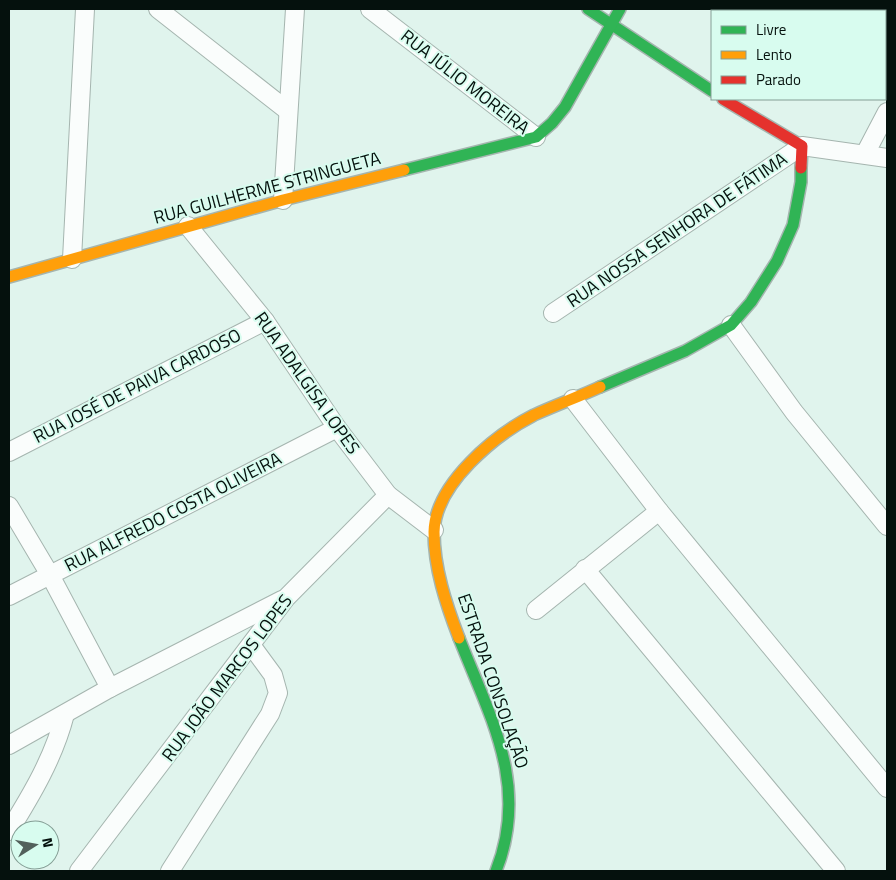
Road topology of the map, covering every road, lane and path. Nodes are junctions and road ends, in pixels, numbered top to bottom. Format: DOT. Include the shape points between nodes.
graph roads {
  1 [pos="85,9"];
  2 [pos="158,9"];
  3 [pos="295,9"];
  4 [pos="370,9"];
  5 [pos="588,9"];
  6 [pos="620,9"];
  7 [pos="612,25"];
  8 [pos="711,90"];
  9 [pos="727,100"];
  10 [pos="288,111"];
  11 [pos="887,112"];
  12 [pos="536,137"];
  13 [pos="802,146"];
  14 [pos="865,154"];
  15 [pos="887,158"];
  16 [pos="284,200"];
  17 [pos="188,226"];
  18 [pos="72,259"];
  19 [pos="9,277"];
  20 [pos="553,313"];
  21 [pos="265,321"];
  22 [pos="730,325"];
  23 [pos="573,399"];
  24 [pos="337,428"];
  25 [pos="9,452"];
  26 [pos="388,495"];
  27 [pos="9,506"];
  28 [pos="659,511"];
  29 [pos="887,526"];
  30 [pos="434,530"];
  31 [pos="586,569"];
  32 [pos="50,575"];
  33 [pos="9,596"];
  34 [pos="286,598"];
  35 [pos="536,610"];
  36 [pos="251,645"];
  37 [pos="110,688"];
  38 [pos="65,714"];
  39 [pos="9,745"];
  40 [pos="887,788"];
  41 [pos="9,831"];
  42 [pos="79,871"];
  43 [pos="170,871"];
  44 [pos="496,871"];
  45 [pos="836,871"];
  1 -- 18 [label="street"];
  2 -- 10 [label="street"];
  3 -- 10 [label="street"];
  4 -- 12 [label="street, RUA JÚLIO MOREIRA"];
  5 -- 7 [label="main road"];
  6 -- 7 [label="main road"];
  7 -- 8 [label="main road"];
  7 -- 12 [label="main road" via="556,121"];
  9 -- 13 [label="main road"];
  10 -- 16 [label="street"];
  11 -- 14 [label="street"];
  12 -- 16 [label="main road, RUA GUILHERME STRINGUETA"];
  13 -- 14 [label="street"];
  13 -- 20 [label="street, RUA NOSSA SENHORA DE FÁTIMA"];
  13 -- 22 [label="main road, ESTRADA CONSOLAÇÃO" via="801,182 793,225 777,262 751,302"];
  14 -- 15 [label="street"];
  16 -- 17 [label="main road, RUA GUILHERME STRINGUETA"];
  17 -- 18 [label="main road, RUA GUILHERME STRINGUETA"];
  17 -- 21 [label="street, RUA ADALGISA LOPES"];
  18 -- 19 [label="main road, RUA GUILHERME STRINGUETA"];
  21 -- 24 [label="street, RUA ADALGISA LOPES"];
  21 -- 25 [label="street, RUA JOSÉ DE PAIVA CARDOSO"];
  22 -- 23 [label="main road, ESTRADA CONSOLAÇÃO" via="685,351"];
  22 -- 29 [label="street" via="794,412"];
  23 -- 28 [label="street"];
  23 -- 30 [label="main road, ESTRADA CONSOLAÇÃO" via="533,416 483,450 448,489 438,510"];
  24 -- 26 [label="street, RUA ADALGISA LOPES"];
  24 -- 32 [label="street, RUA ALFREDO COSTA OLIVEIRA"];
  26 -- 30 [label="street, RUA ADALGISA LOPES"];
  26 -- 34 [label="street, RUA JOÃO MARCOS LOPES"];
  27 -- 32 [label="street"];
  28 -- 31 [label="street"];
  28 -- 40 [label="street"];
  30 -- 44 [label="main road, ESTRADA CONSOLAÇÃO" via="436,561 447,607 499,739 510,782 510,823"];
  31 -- 35 [label="street"];
  31 -- 45 [label="street"];
  32 -- 33 [label="street, RUA ALFREDO COSTA OLIVEIRA"];
  32 -- 37 [label="street"];
  34 -- 36 [label="street, RUA JOÃO MARCOS LOPES"];
  34 -- 37 [label="street"];
  36 -- 42 [label="street, RUA JOÃO MARCOS LOPES"];
  36 -- 43 [label="street" via="273,675 278,693 270,714"];
  37 -- 38 [label="street"];
  38 -- 39 [label="street"];
  38 -- 41 [label="street" via="52,754"];
}
